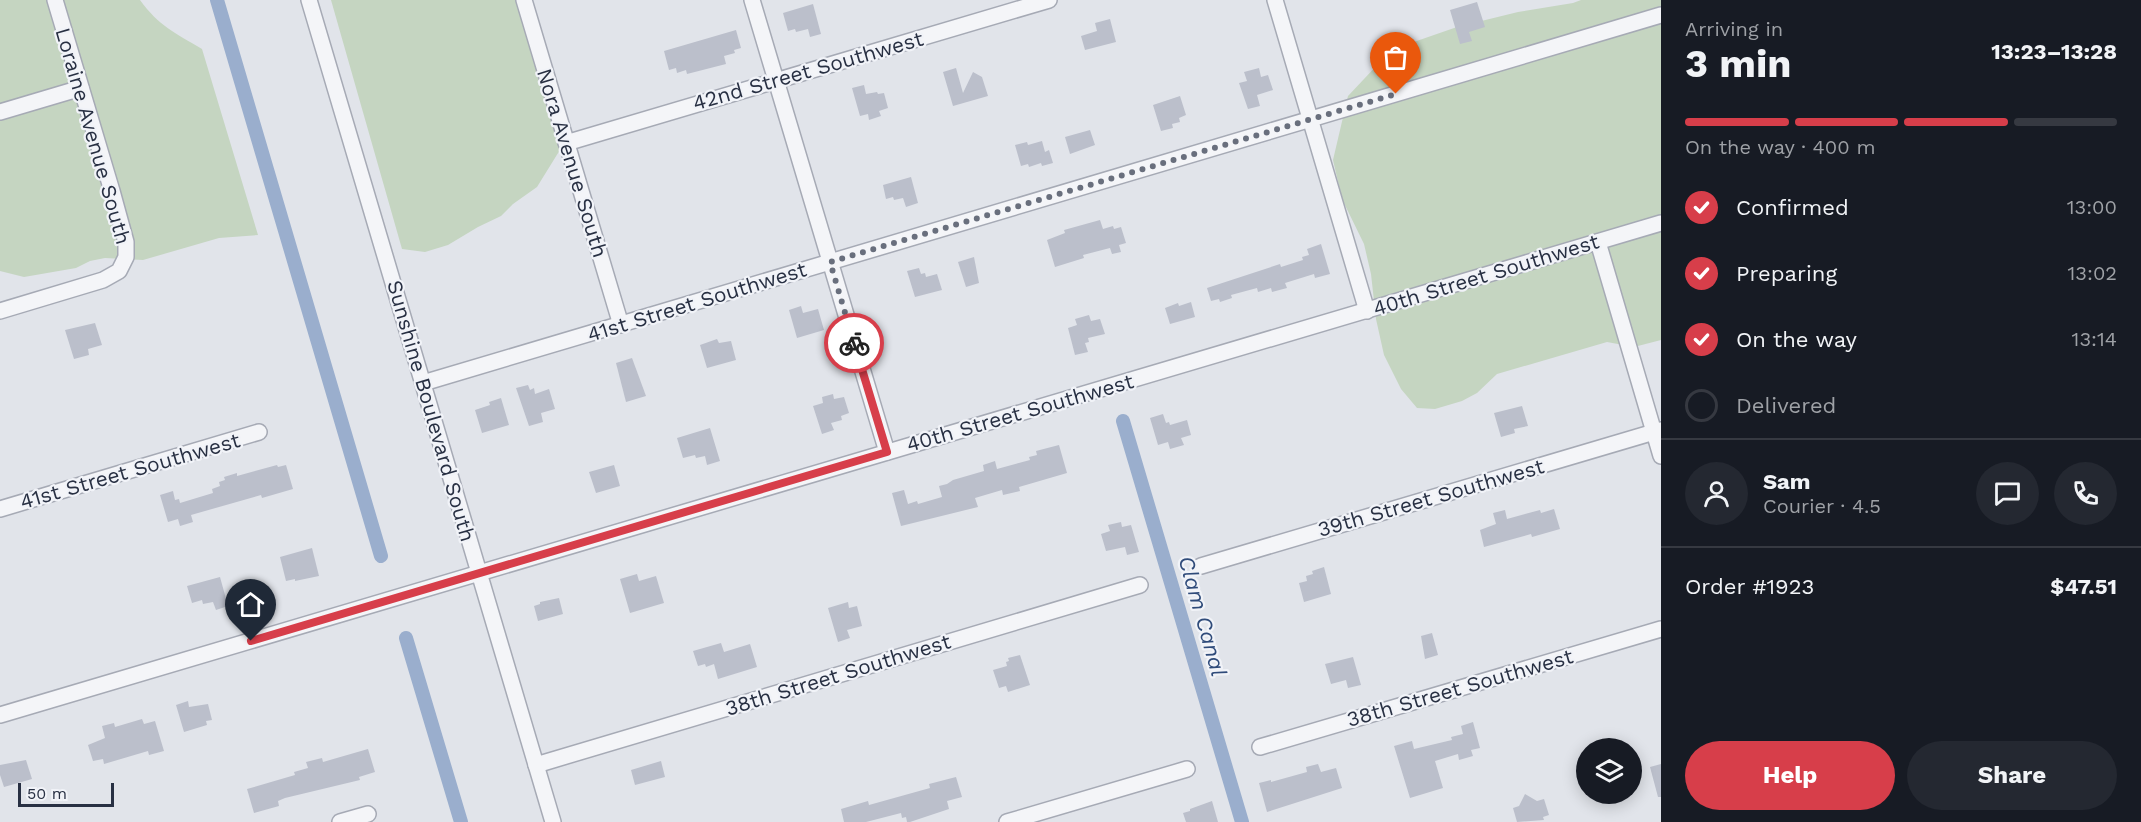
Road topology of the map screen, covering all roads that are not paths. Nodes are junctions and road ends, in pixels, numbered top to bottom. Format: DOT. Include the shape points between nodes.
graph roads {
  1 [pos="55,0"];
  2 [pos="309,0"];
  3 [pos="524,0"];
  4 [pos="752,0"];
  5 [pos="1049,0"];
  6 [pos="1275,0"];
  7 [pos="1661,15"];
  8 [pos="776,80"];
  9 [pos="81,88"];
  10 [pos="0,112"];
  11 [pos="1310,119"];
  12 [pos="567,143"];
  13 [pos="1661,223"];
  14 [pos="1598,242"];
  15 [pos="830,262"];
  16 [pos="1367,310"];
  17 [pos="0,311"];
  18 [pos="621,325"];
  19 [pos="423,383"];
  20 [pos="1658,431"];
  21 [pos="259,432"];
  22 [pos="887,452"];
  23 [pos="1661,456"];
  24 [pos="0,509"];
  25 [pos="1201,566"];
  26 [pos="479,573"];
  27 [pos="1140,585"];
  28 [pos="1661,629"];
  29 [pos="0,716"];
  30 [pos="1260,747"];
  31 [pos="536,765"];
  32 [pos="1187,769"];
  33 [pos="368,814"];
  34 [pos="340,822"];
  35 [pos="553,822"];
  36 [pos="1007,822"];
  1 -- 9 [label="street, Loraine Avenue South"];
  2 -- 19 [label="street, Sunshine Boulevard South"];
  3 -- 12 [label="street, Nora Avenue South"];
  4 -- 8 [label="street"];
  5 -- 8 [label="street, 42nd Street Southwest"];
  6 -- 11 [label="street"];
  7 -- 11 [label="street, 41st Street Southwest"];
  8 -- 12 [label="street, 42nd Street Southwest"];
  8 -- 15 [label="street"];
  9 -- 10 [label="street"];
  9 -- 17 [label="street, Loraine Avenue South" via="126,242 126,257 119,271 103,280"];
  11 -- 15 [label="street, 41st Street Southwest"];
  11 -- 16 [label="street"];
  12 -- 18 [label="street, Nora Avenue South"];
  13 -- 14 [label="street, 40th Street Southwest"];
  14 -- 16 [label="street, 40th Street Southwest"];
  14 -- 20 [label="street"];
  15 -- 18 [label="street, 41st Street Southwest"];
  15 -- 22 [label="street"];
  16 -- 22 [label="street, 40th Street Southwest"];
  18 -- 19 [label="street, 41st Street Southwest"];
  19 -- 26 [label="street, Sunshine Boulevard South"];
  20 -- 23 [label="street"];
  20 -- 25 [label="street, 39th Street Southwest"];
  21 -- 24 [label="street, 41st Street Southwest"];
  22 -- 26 [label="street, 40th Street Southwest"];
  26 -- 29 [label="street, 40th Street Southwest"];
  26 -- 31 [label="street, Sunshine Boulevard South"];
  27 -- 31 [label="street, 38th Street Southwest"];
  28 -- 30 [label="street, 38th Street Southwest"];
  31 -- 35 [label="street, Sunshine Boulevard South"];
  32 -- 36 [label="street"];
  33 -- 34 [label="street"];
}
